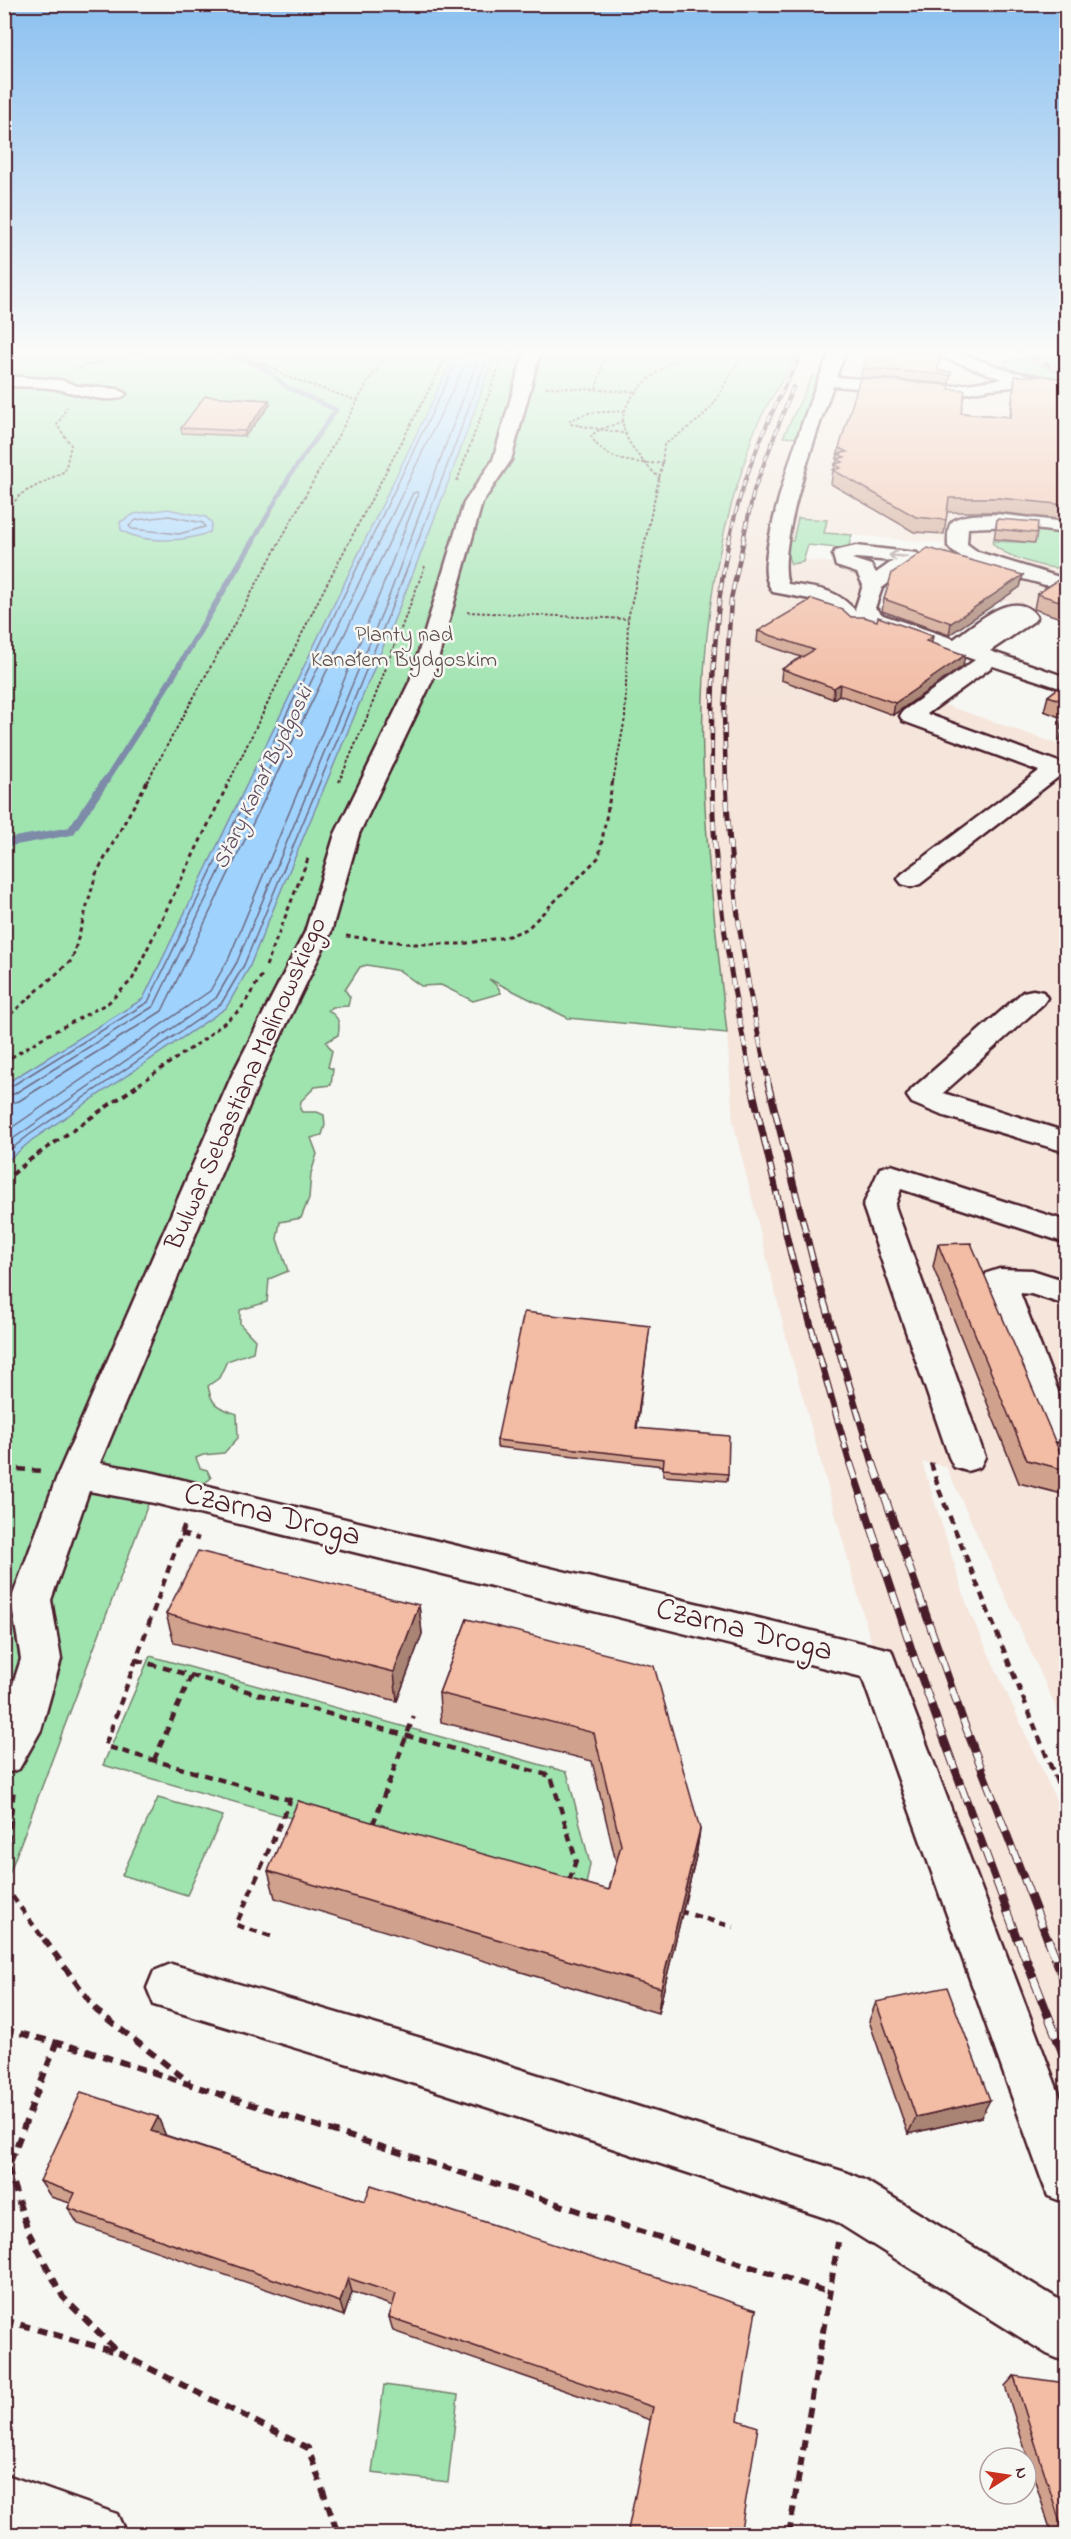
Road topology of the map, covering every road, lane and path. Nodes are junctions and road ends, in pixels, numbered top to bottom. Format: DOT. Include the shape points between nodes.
graph roads {
  1 [pos="66,466"];
  2 [pos="322,466"];
  3 [pos="387,466"];
  4 [pos="463,466"];
  5 [pos="498,466"];
  6 [pos="648,466"];
  7 [pos="662,466"];
  8 [pos="798,466"];
  9 [pos="660,479"];
  10 [pos="455,487"];
  11 [pos="1066,526"];
  12 [pos="4,538"];
  13 [pos="426,563"];
  14 [pos="1062,580"];
  15 [pos="873,585"];
  16 [pos="442,611"];
  17 [pos="628,619"];
  18 [pos="866,621"];
  19 [pos="974,653"];
  20 [pos="1066,684"];
  21 [pos="1061,770"];
  22 [pos="337,786"];
  23 [pos="312,850"];
  24 [pos="911,879"];
  25 [pos="280,929"];
  26 [pos="318,932"];
  27 [pos="1033,998"];
  28 [pos="4,1020"];
  29 [pos="4,1062"];
  30 [pos="1066,1142"];
  31 [pos="4,1181"];
  32 [pos="1066,1232"];
  33 [pos="1066,1293"];
  34 [pos="1066,1430"];
  35 [pos="967,1457"];
  36 [pos="931,1463"];
  37 [pos="77,1473"];
  38 [pos="194,1498"];
  39 [pos="181,1534"];
  40 [pos="199,1539"];
  41 [pos="136,1660"];
  42 [pos="191,1676"];
  43 [pos="414,1716"];
  44 [pos="406,1735"];
  45 [pos="12,1742"];
  46 [pos="154,1760"];
  47 [pos="290,1801"];
  48 [pos="1066,1804"];
  49 [pos="311,1807"];
  50 [pos="363,1821"];
  51 [pos="373,1824"];
  52 [pos="385,1828"];
  53 [pos="557,1879"];
  54 [pos="568,1882"];
  55 [pos="4,1885"];
  56 [pos="580,1885"];
  57 [pos="669,1908"];
  58 [pos="733,1927"];
  59 [pos="271,1936"];
  60 [pos="171,1988"];
  61 [pos="4,2029"];
  62 [pos="57,2041"];
  63 [pos="191,2084"];
  64 [pos="1066,2178"];
  65 [pos="4,2320"];
  66 [pos="1066,2335"];
  67 [pos="119,2353"];
  68 [pos="4,2502"];
  69 [pos="97,2535"];
  70 [pos="338,2535"];
  71 [pos="789,2535"];
  1 -- 12 [label="path" via="65,471 21,494 9,508"];
  2 -- 28 [label="path" via="96,874 72,960"];
  3 -- 29 [label="path" via="132,980 108,1003"];
  4 -- 10 [label="path"];
  5 -- 16 [label="street, Bulwar Sebastiana Malinowskiego" via="473,503"];
  6 -- 9 [label="path"];
  7 -- 9 [label="path"];
  8 -- 18 [label="street" via="780,535 775,579 780,588 826,596"];
  9 -- 17 [label="path"];
  11 -- 14 [label="street" via="983,520 958,525 957,546 970,556"];
  13 -- 22 [label="path"];
  15 -- 18 [label="street" via="865,609"];
  16 -- 17 [label="path"];
  16 -- 26 [label="street, Bulwar Sebastiana Malinowskiego" via="421,681 346,834"];
  17 -- 26 [label="path" via="626,718 599,857 527,929 519,932 440,944 395,943"];
  18 -- 19 [label="street"];
  19 -- 20 [label="street"];
  19 -- 21 [label="street" via="911,716"];
  21 -- 24 [label="street"];
  23 -- 25 [label="path"];
  25 -- 26 [label="path"];
  25 -- 31 [label="path" via="265,969 241,1009"];
  26 -- 37 [label="street, Bulwar Sebastiana Malinowskiego" via="248,1075"];
  27 -- 30 [label="street" via="922,1096"];
  32 -- 35 [label="street" via="891,1175 879,1206"];
  33 -- 34 [label="street" via="1032,1282 999,1281 1046,1405"];
  36 -- 48 [label="path" via="943,1502"];
  37 -- 38 [label="street, Czarna Droga"];
  37 -- 45 [label="street, Bulwar Sebastiana Malinowskiego" via="32,1600 41,1659"];
  38 -- 39 [label="path"];
  38 -- 64 [label="street, Czarna Droga" via="700,1625 877,1663"];
  39 -- 40 [label="path"];
  39 -- 41 [label="path"];
  41 -- 42 [label="path"];
  41 -- 46 [label="path" via="105,1746"];
  42 -- 44 [label="path"];
  42 -- 46 [label="path"];
  43 -- 44 [label="path"];
  44 -- 51 [label="path"];
  44 -- 54 [label="path" via="551,1776 576,1860"];
  45 -- 55 [label="path"];
  46 -- 47 [label="path"];
  47 -- 49 [label="path"];
  47 -- 59 [label="path" via="236,1925"];
  50 -- 51 [label="path"];
  51 -- 52 [label="path"];
  53 -- 54 [label="path"];
  54 -- 56 [label="path"];
  55 -- 63 [label="path" via="97,2011"];
  57 -- 58 [label="path"];
  60 -- 66 [label="street" via="431,2065 848,2199"];
  61 -- 62 [label="path"];
  62 -- 63 [label="path"];
  62 -- 67 [label="path" via="8,2168 28,2231 63,2297"];
  63 -- 71 [label="path" via="828,2292"];
  65 -- 67 [label="path"];
  67 -- 70 [label="path" via="308,2448"];
  68 -- 69 [label="street"];
}
